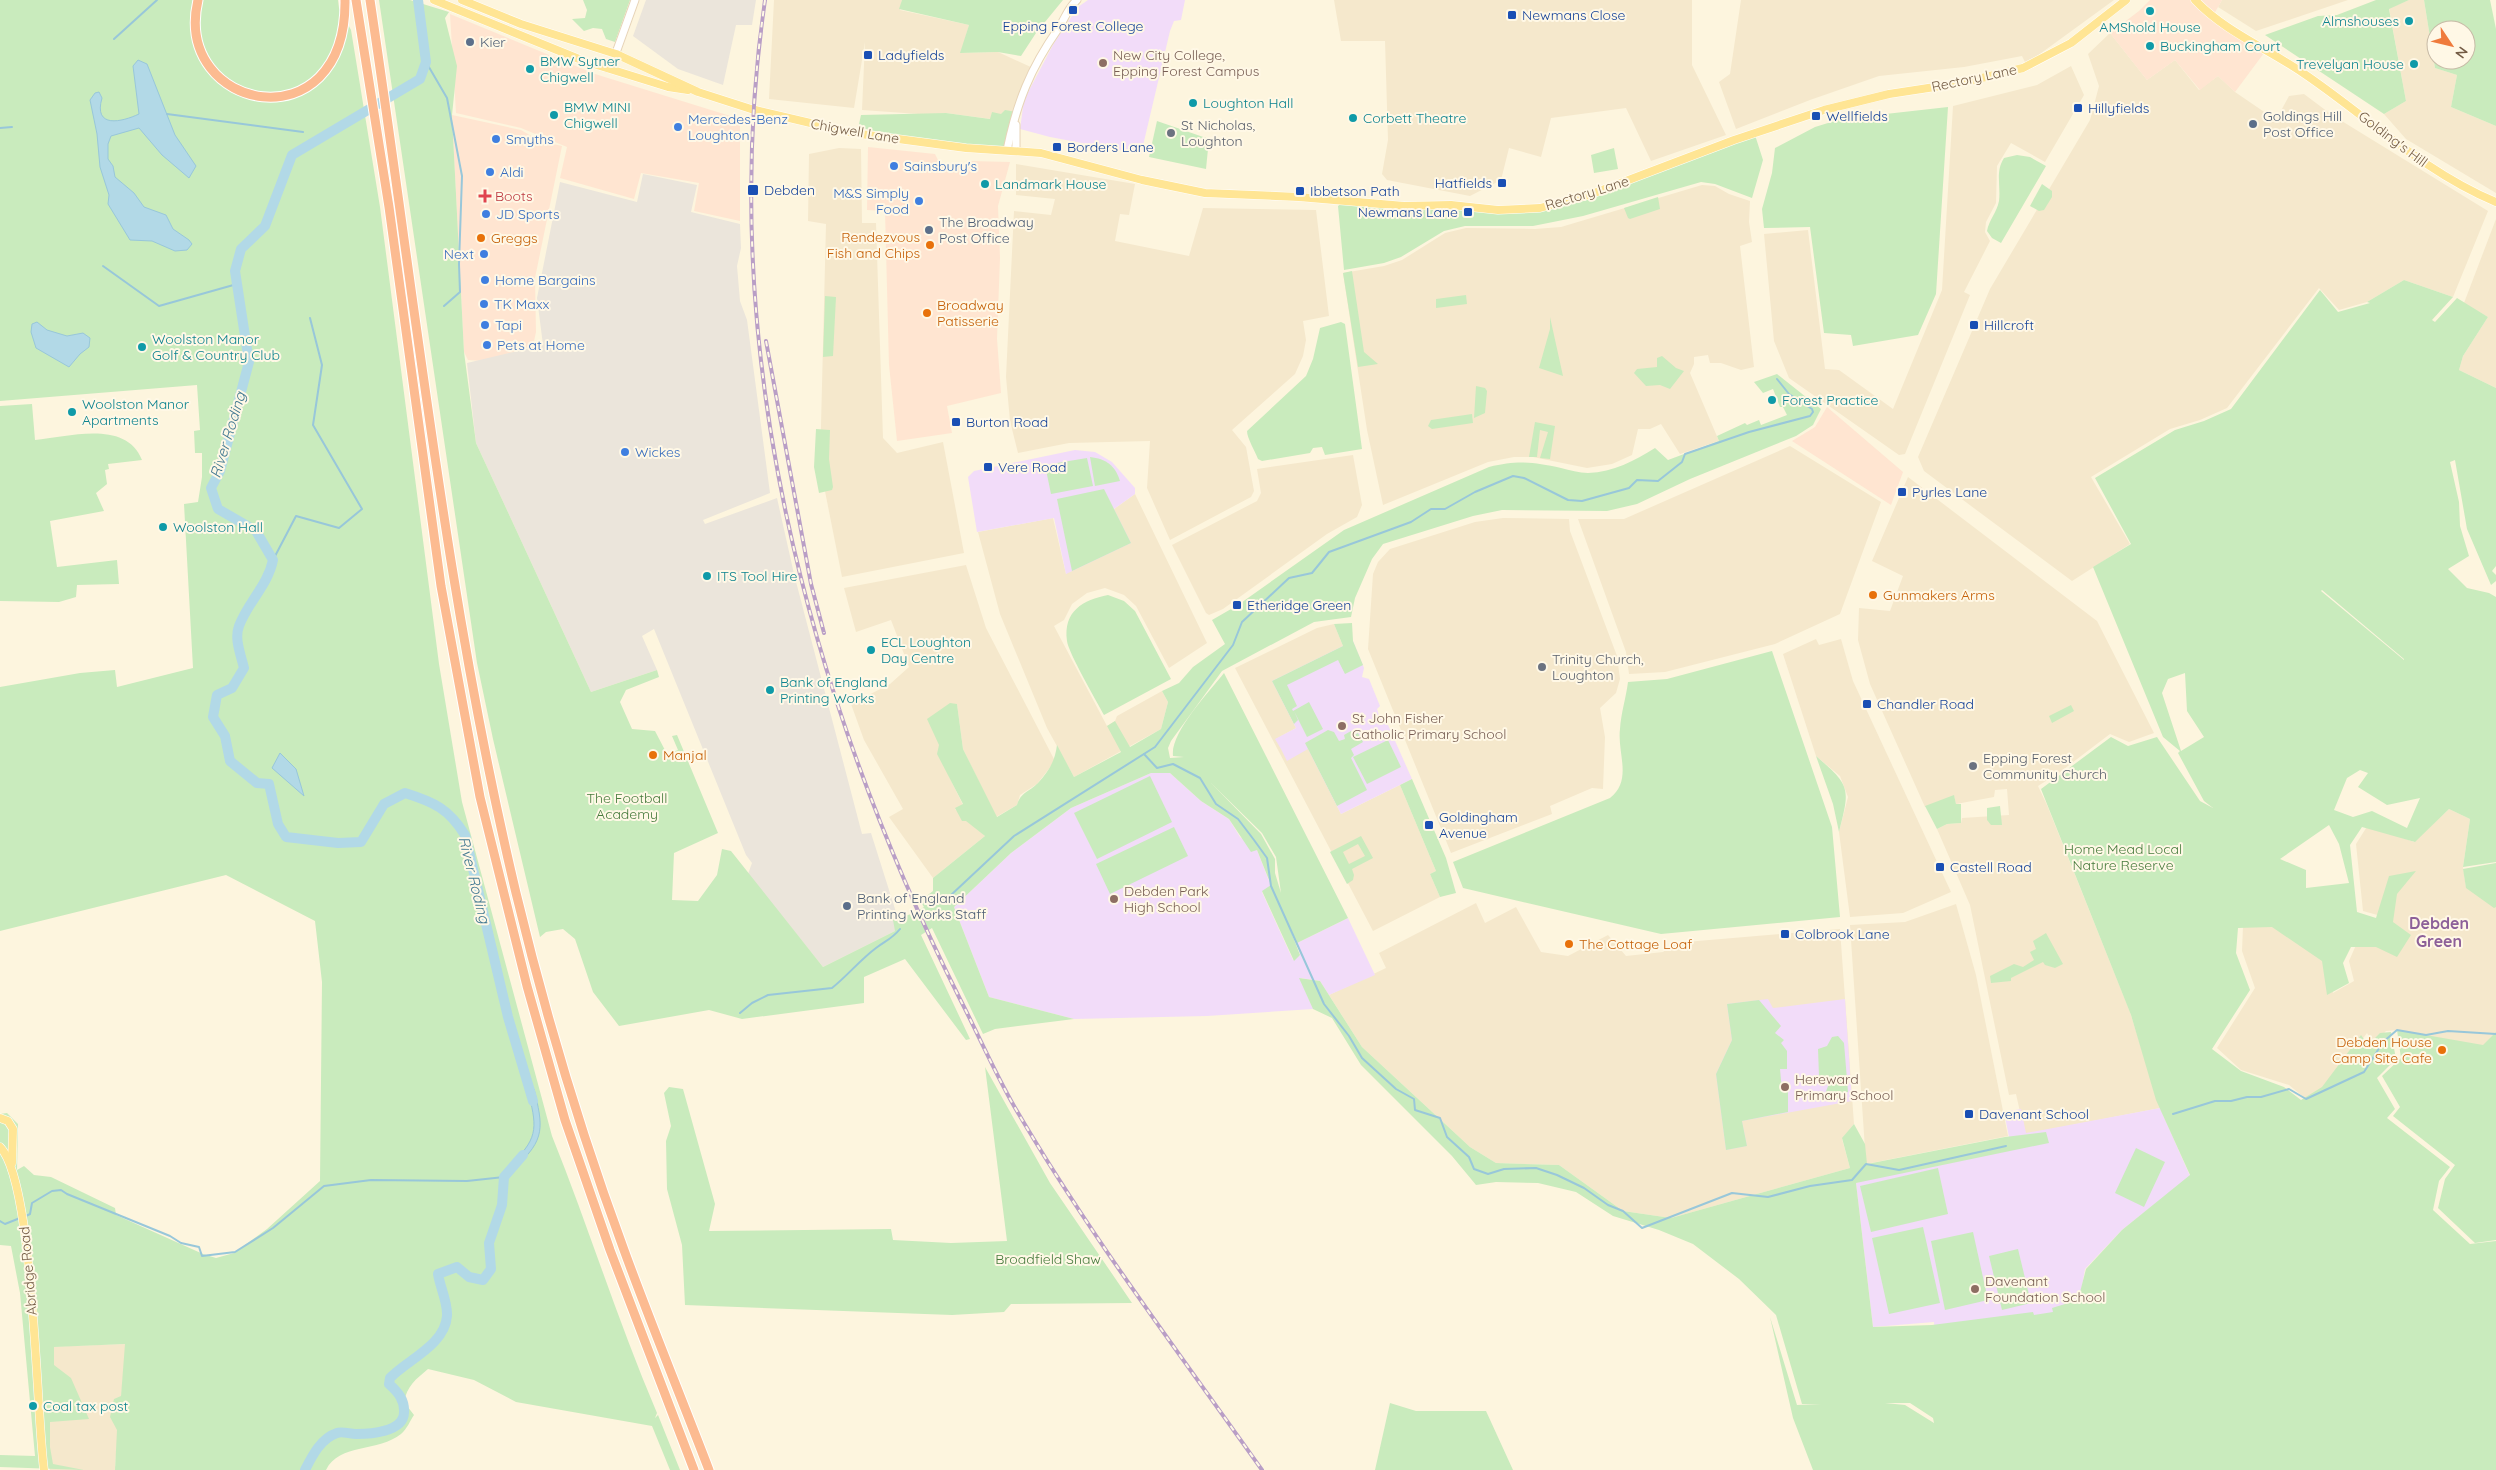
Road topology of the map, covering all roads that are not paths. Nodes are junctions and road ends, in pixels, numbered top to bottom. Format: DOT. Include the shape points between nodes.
graph roads {
  1 [pos="198,0"];
  2 [pos="345,0"];
  3 [pos="356,0"];
  4 [pos="434,0"];
  5 [pos="462,0"];
  6 [pos="635,0"];
  7 [pos="1076,0"];
  8 [pos="2126,0"];
  9 [pos="2195,0"];
  10 [pos="370,1"];
  11 [pos="612,61"];
  12 [pos="698,92"];
  13 [pos="1016,117"];
  14 [pos="1007,150"];
  15 [pos="1016,150"];
  16 [pos="2496,202"];
  17 [pos="2,1117"];
  18 [pos="12,1134"];
  19 [pos="0,1146"];
  20 [pos="12,1169"];
  21 [pos="44,1470"];
  22 [pos="694,1470"];
  23 [pos="709,1470"];
  1 -- 2 [label="highway" via="196,35 209,66 237,90 267,97 297,92 314,83 329,69 342,42"];
  3 -- 22 [label="highway" via="389,207 441,586 480,797 527,986 565,1120 610,1250"];
  4 -- 11 [label="main road, Chigwell Lane" via="584,61"];
  5 -- 11 [label="main road, Chigwell Lane"];
  6 -- 11 [label="street"];
  7 -- 13 [label="street" via="1029,75"];
  8 -- 15 [label="main road, Rectory Lane" via="2071,43 2023,68 1824,110 1589,195 1540,208 1498,210 1451,205 1404,206 1205,193"];
  9 -- 16 [label="main road, Golding's Hill" via="2215,17 2332,93 2436,172"];
  10 -- 23 [label="highway" via="454,585 492,789 515,888 577,1109 623,1247"];
  11 -- 12 [label="main road, Chigwell Lane"];
  11 -- 12 [label="main road, Chigwell Lane" via="632,75 668,87"];
  12 -- 14 [label="main road, Chigwell Lane" via="751,109 853,133 966,148"];
  13 -- 14 [label="street"];
  13 -- 15 [label="street"];
  14 -- 15 [label="main road, Chigwell Lane"];
  17 -- 18 [label="main road" via="12,1125"];
  18 -- 19 [label="main road"];
  18 -- 20 [label="main road, Abridge Road"];
  19 -- 20 [label="main road, Abridge Road"];
  20 -- 21 [label="main road, Abridge Road" via="22,1212"];
}
